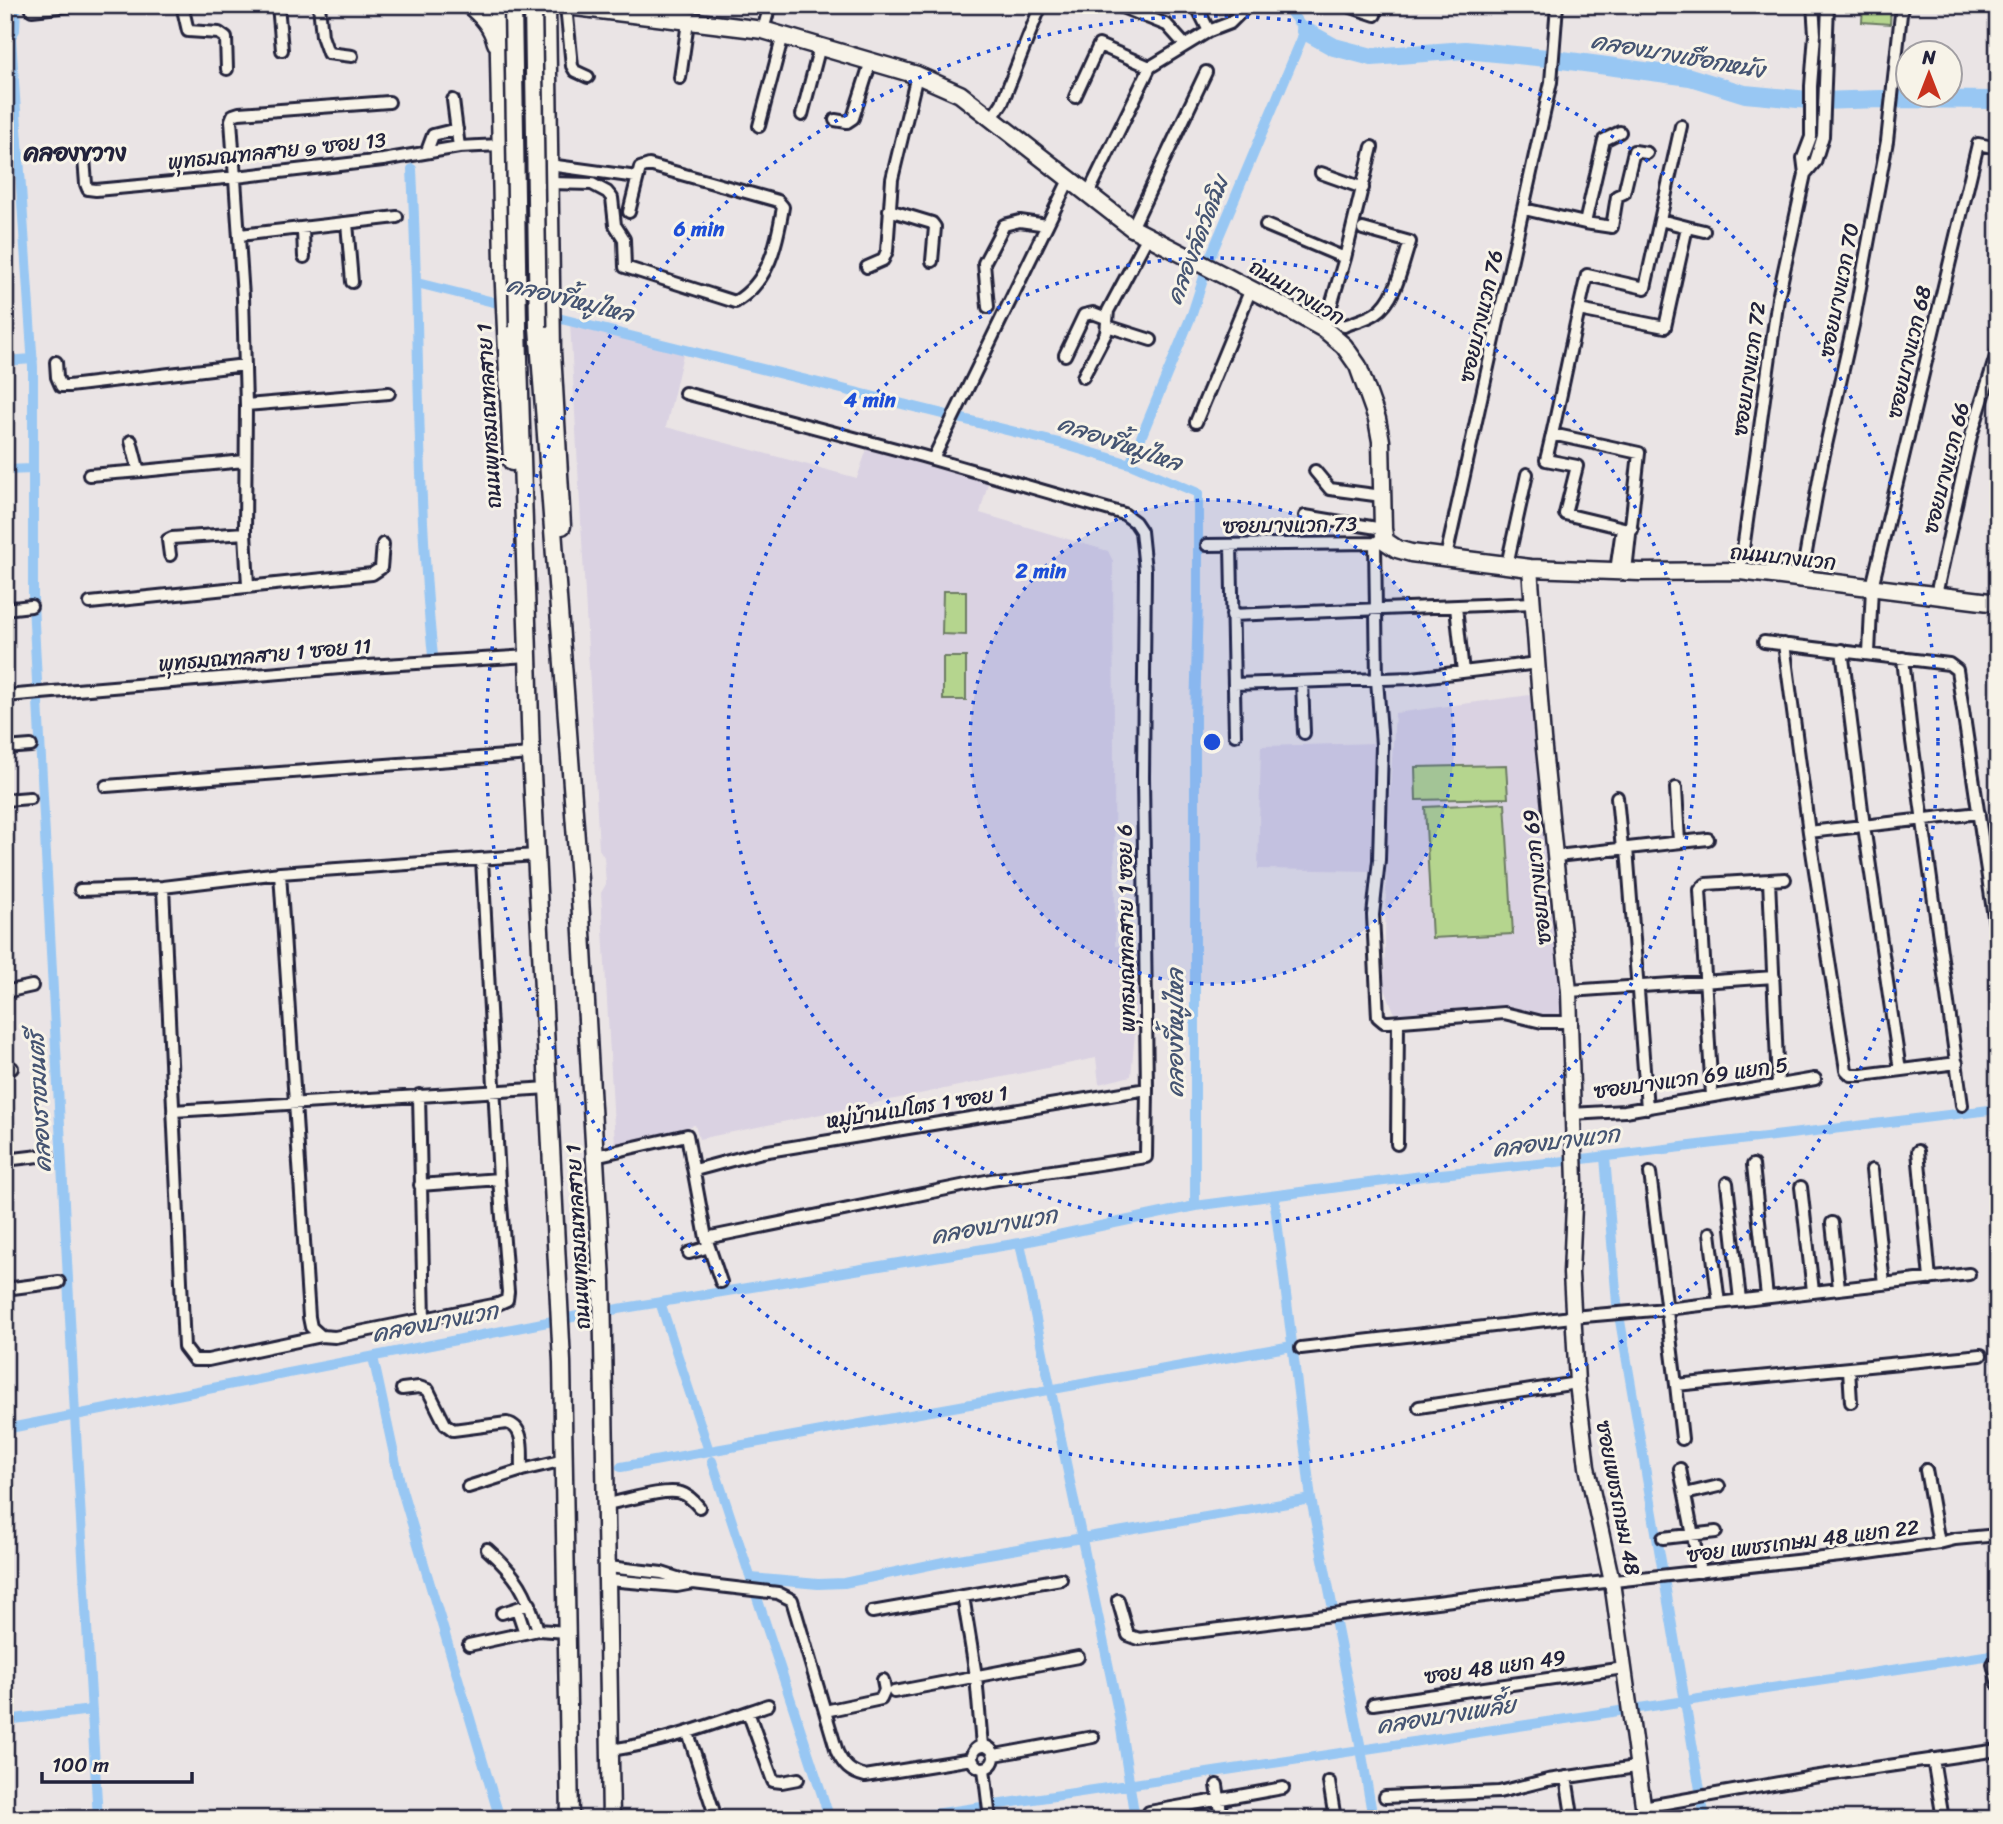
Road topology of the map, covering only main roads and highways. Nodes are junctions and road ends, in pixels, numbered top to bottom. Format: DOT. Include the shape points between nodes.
graph roads {
  1 [pos="469,5"];
  2 [pos="498,5"];
  3 [pos="513,5"];
  4 [pos="533,5"];
  5 [pos="547,5"];
  6 [pos="562,6"];
  7 [pos="588,8"];
  8 [pos="659,11"];
  9 [pos="498,55"];
  10 [pos="499,91"];
  11 [pos="548,96"];
  12 [pos="512,332"];
  13 [pos="1998,603"];
  14 [pos="563,655"];
  15 [pos="570,1819"];
  16 [pos="611,1819"];
  1 -- 9 [label="main road" via="493,32"];
  2 -- 9 [label="main road, ถนนพุทธมณฑลสาย 1"];
  3 -- 12 [label="main road, ถนนพุทธมณฑลสาย 1, bridge"];
  4 -- 14 [label="main road, ถนนพุทธมณฑลสาย 1, bridge" via="538,327"];
  5 -- 11 [label="main road, ถนนพุทธมณฑลสาย 1"];
  6 -- 7 [label="main road, ถนนบางแวก"];
  7 -- 8 [label="main road, ถนนบางแวก"];
  8 -- 13 [label="main road, ถนนบางแวก" via="688,22 783,35 917,75 960,94 1132,228 1326,323 1352,355 1374,404 1381,442 1380,536 1397,549 1530,568 1740,572"];
  9 -- 10 [label="main road, ถนนพุทธมณฑลสาย 1"];
  10 -- 11 [label="main road" via="506,50 510,41 522,39 539,50"];
  10 -- 12 [label="main road, ถนนพุทธมณฑลสาย 1" via="503,264"];
  11 -- 14 [label="main road, ถนนพุทธมณฑลสาย 1"];
  12 -- 15 [label="main road, ถนนพุทธมณฑลสาย 1" via="560,1288"];
  14 -- 16 [label="main road, ถนนพุทธมณฑลสาย 1" via="603,1282"];
}
